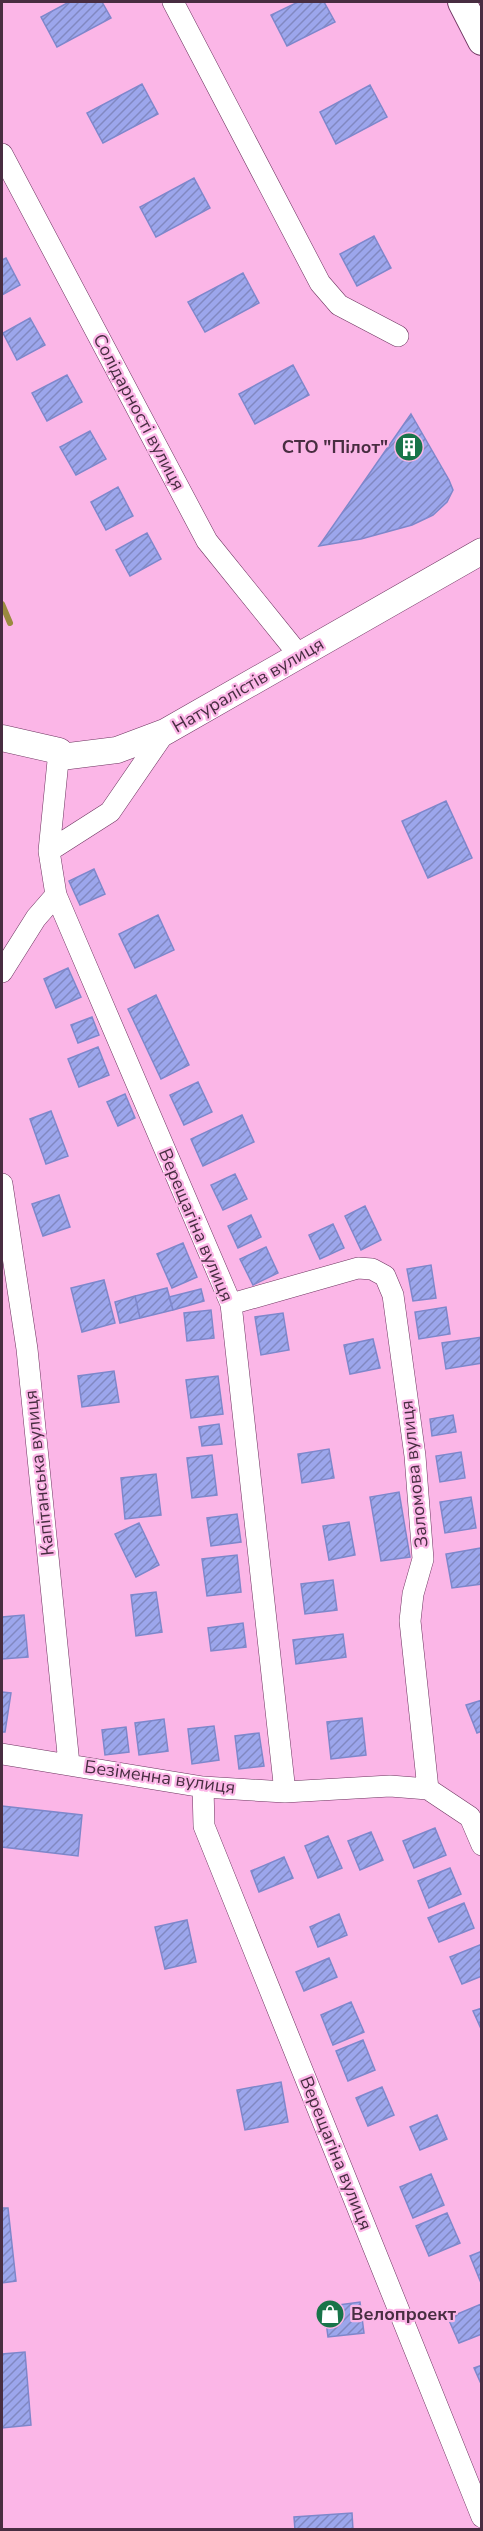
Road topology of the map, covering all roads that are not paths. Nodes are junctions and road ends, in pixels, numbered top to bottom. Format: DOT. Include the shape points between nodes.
graph roads {
  1 [pos="173,2"];
  2 [pos="462,2"];
  3 [pos="482,41"];
  4 [pos="2,154"];
  5 [pos="398,336"];
  6 [pos="482,551"];
  7 [pos="299,655"];
  8 [pos="165,732"];
  9 [pos="2,738"];
  10 [pos="59,751"];
  11 [pos="49,851"];
  12 [pos="56,895"];
  13 [pos="2,972"];
  14 [pos="2,1184"];
  15 [pos="231,1304"];
  16 [pos="2,1754"];
  17 [pos="69,1764"];
  18 [pos="203,1787"];
  19 [pos="428,1789"];
  20 [pos="285,1792"];
  21 [pos="476,1815"];
  22 [pos="482,1845"];
  23 [pos="482,2517"];
  1 -- 5 [label="street" via="321,282 339,305"];
  2 -- 3 [label="main road"];
  4 -- 7 [label="street, Солідарності вулиця" via="207,541"];
  6 -- 7 [label="street, Натуралістів вулиця"];
  7 -- 8 [label="street, Натуралістів вулиця"];
  8 -- 10 [label="street, Натуралістів вулиця" via="117,750 61,757"];
  8 -- 11 [label="street" via="110,812"];
  9 -- 10 [label="street, Натуралістів вулиця"];
  10 -- 11 [label="street, Верещагіна вулиця"];
  11 -- 12 [label="street, Верещагіна вулиця"];
  12 -- 13 [label="street" via="36,918"];
  12 -- 15 [label="street, Верещагіна вулиця"];
  14 -- 17 [label="street, Капітанська вулиця" via="27,1349"];
  15 -- 19 [label="street, Заломова вулиця" via="358,1268 372,1269 385,1276 393,1295 420,1506 423,1559 410,1622"];
  15 -- 20 [label="street, Верещагіна вулиця"];
  16 -- 17 [label="street, Безіменна вулиця"];
  17 -- 18 [label="street, Безіменна вулиця"];
  18 -- 20 [label="street, Безіменна вулиця"];
  18 -- 23 [label="street, Верещагіна вулиця" via="204,1826"];
  19 -- 20 [label="street, Безіменна вулиця" via="390,1786"];
  19 -- 21 [label="street"];
  21 -- 22 [label="street"];
}
